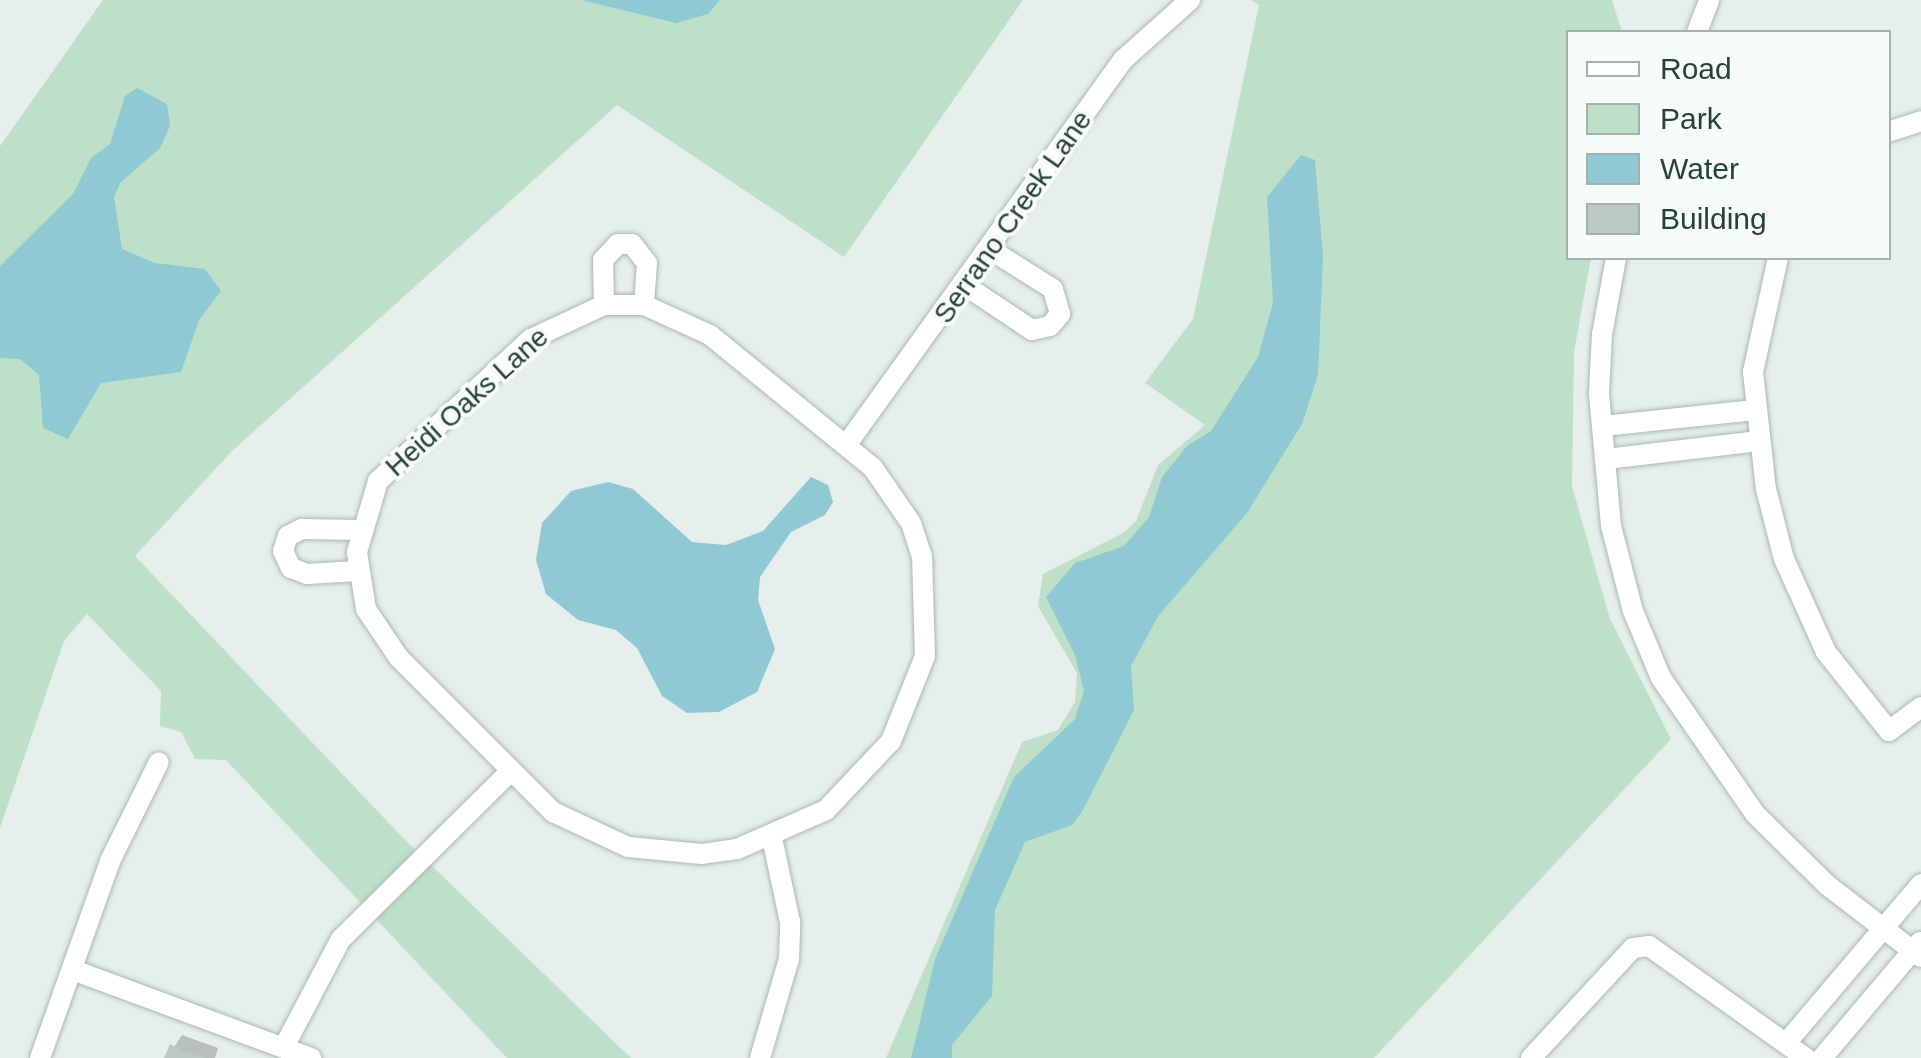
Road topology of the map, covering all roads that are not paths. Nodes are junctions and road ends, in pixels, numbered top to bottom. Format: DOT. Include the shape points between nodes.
graph roads {
  1 [pos="1190,0"];
  2 [pos="1709,0"];
  3 [pos="1699,30"];
  4 [pos="1921,122"];
  5 [pos="1891,131"];
  6 [pos="991,250"];
  7 [pos="1616,260"];
  8 [pos="1778,260"];
  9 [pos="966,286"];
  10 [pos="604,305"];
  11 [pos="644,305"];
  12 [pos="1755,410"];
  13 [pos="1603,426"];
  14 [pos="1758,441"];
  15 [pos="847,444"];
  16 [pos="1606,459"];
  17 [pos="359,530"];
  18 [pos="357,562"];
  19 [pos="1921,706"];
  20 [pos="159,762"];
  21 [pos="508,774"];
  22 [pos="772,838"];
  23 [pos="1921,884"];
  24 [pos="1883,928"];
  25 [pos="1918,949"];
  26 [pos="73,970"];
  27 [pos="1787,1042"];
  28 [pos="286,1045"];
  29 [pos="40,1058"];
  30 [pos="311,1058"];
  31 [pos="760,1058"];
  32 [pos="1530,1058"];
  33 [pos="1806,1058"];
  34 [pos="1822,1058"];
  1 -- 6 [label="street, Serrano Creek Lane" via="1124,59"];
  2 -- 3 [label="street"];
  4 -- 5 [label="street"];
  6 -- 9 [label="street, Serrano Creek Lane"];
  6 -- 9 [label="street" via="1053,289 1060,314 1050,326 1032,330"];
  7 -- 13 [label="street" via="1602,334"];
  8 -- 12 [label="street" via="1753,372"];
  9 -- 15 [label="street, Serrano Creek Lane"];
  10 -- 11 [label="street"];
  10 -- 11 [label="street" via="603,260 618,244 632,244 646,262"];
  10 -- 17 [label="street, Heidi Oaks Lane" via="531,339 400,457 378,481"];
  11 -- 15 [label="street" via="710,335"];
  12 -- 13 [label="street"];
  12 -- 14 [label="street"];
  13 -- 16 [label="street"];
  14 -- 16 [label="street"];
  14 -- 19 [label="street" via="1802,610 1852,690 1889,731"];
  15 -- 22 [label="street" via="874,468 911,523 927,588 926,656 905,716 872,767 826,810"];
  16 -- 24 [label="street" via="1633,611 1662,678 1755,814 1827,885"];
  17 -- 18 [label="street, Heidi Oaks Lane"];
  17 -- 18 [label="street" via="302,529 288,536 283,551 291,568 307,574"];
  18 -- 21 [label="street" via="376,632"];
  20 -- 26 [label="street" via="110,861"];
  21 -- 22 [label="street" via="553,812 628,847 702,854"];
  21 -- 28 [label="street" via="341,940"];
  22 -- 31 [label="street" via="790,922 789,959"];
  23 -- 24 [label="street"];
  24 -- 25 [label="street"];
  24 -- 27 [label="street"];
  25 -- 34 [label="street"];
  26 -- 28 [label="street"];
  26 -- 29 [label="street"];
  27 -- 32 [label="street" via="1660,949 1633,948"];
  27 -- 33 [label="street"];
  28 -- 30 [label="street"];
}
